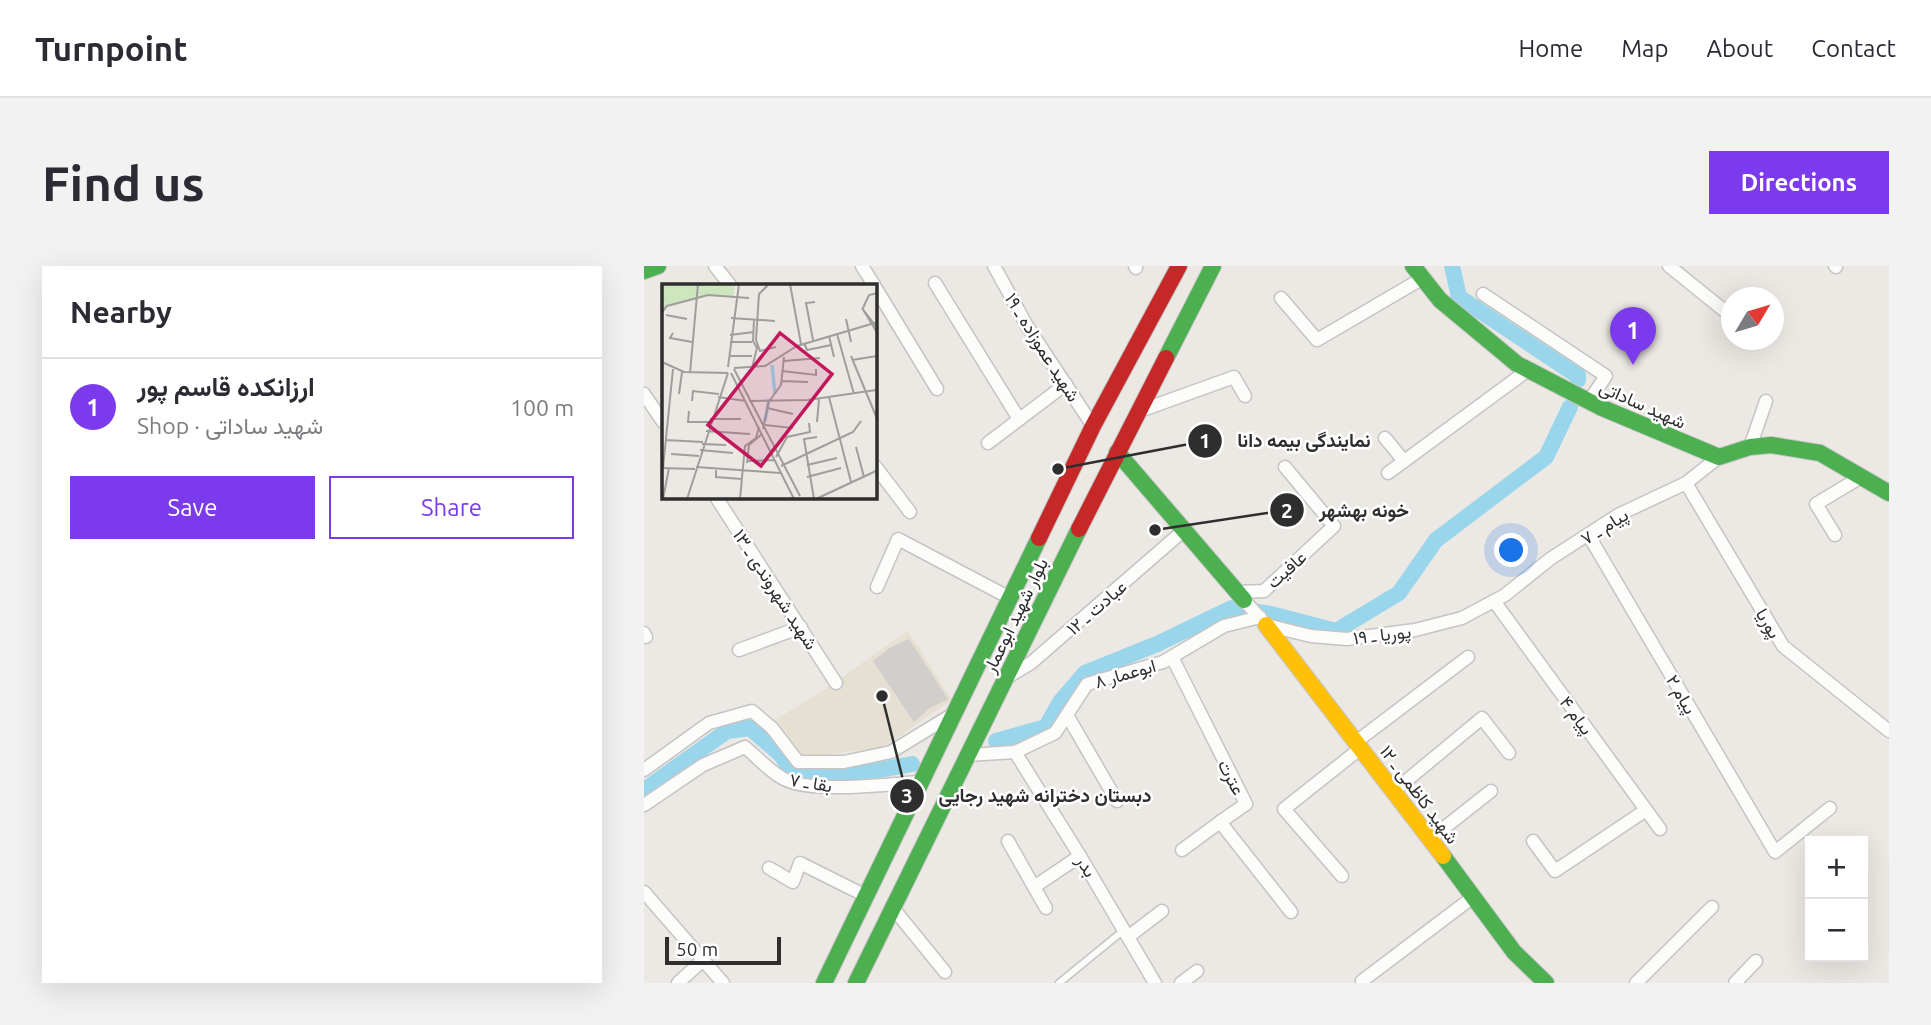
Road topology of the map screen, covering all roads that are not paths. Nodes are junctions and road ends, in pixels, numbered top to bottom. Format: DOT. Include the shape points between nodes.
graph roads {
  1 [pos="658,266"];
  2 [pos="715,266"];
  3 [pos="862,266"];
  4 [pos="994,266"];
  5 [pos="1179,266"];
  6 [pos="1213,266"];
  7 [pos="1670,266"];
  8 [pos="644,271"];
  9 [pos="1686,271"];
  10 [pos="1418,272"];
  11 [pos="935,283"];
  12 [pos="729,284"];
  13 [pos="873,284"];
  14 [pos="877,291"];
  15 [pos="1483,295"];
  16 [pos="1281,298"];
  17 [pos="1721,306"];
  18 [pos="1528,370"];
  19 [pos="1066,384"];
  20 [pos="937,389"];
  21 [pos="644,394"];
  22 [pos="1245,397"];
  23 [pos="1589,401"];
  24 [pos="1766,401"];
  25 [pos="1137,412"];
  26 [pos="1019,419"];
  27 [pos="662,421"];
  28 [pos="1093,426"];
  29 [pos="1385,438"];
  30 [pos="988,443"];
  31 [pos="1750,447"];
  32 [pos="1117,452"];
  33 [pos="1719,457"];
  34 [pos="1404,461"];
  35 [pos="1285,467"];
  36 [pos="877,469"];
  37 [pos="1388,472"];
  38 [pos="1861,477"];
  39 [pos="1686,483"];
  40 [pos="1889,493"];
  41 [pos="717,499"];
  42 [pos="910,512"];
  43 [pos="1183,531"];
  44 [pos="1835,535"];
  45 [pos="1589,536"];
  46 [pos="877,587"];
  47 [pos="1241,596"];
  48 [pos="1010,598"];
  49 [pos="1494,601"];
  50 [pos="1263,621"];
  51 [pos="801,627"];
  52 [pos="739,650"];
  53 [pos="1171,657"];
  54 [pos="1468,657"];
  55 [pos="1006,678"];
  56 [pos="836,683"];
  57 [pos="955,713"];
  58 [pos="1066,715"];
  59 [pos="1889,731"];
  60 [pos="1359,745"];
  61 [pos="1015,751"];
  62 [pos="1510,753"];
  63 [pos="968,755"];
  64 [pos="644,770"];
  65 [pos="921,782"];
  66 [pos="1490,790"];
  67 [pos="1394,791"];
  68 [pos="1117,801"];
  69 [pos="644,805"];
  70 [pos="1830,808"];
  71 [pos="1646,810"];
  72 [pos="1220,822"];
  73 [pos="1660,829"];
  74 [pos="1430,839"];
  75 [pos="1008,841"];
  76 [pos="1533,841"];
  77 [pos="1182,850"];
  78 [pos="1080,856"];
  79 [pos="769,868"];
  80 [pos="1342,876"];
  81 [pos="1034,887"];
  82 [pos="644,892"];
  83 [pos="866,896"];
  84 [pos="1473,897"];
  85 [pos="1712,907"];
  86 [pos="892,908"];
  87 [pos="1046,908"];
  88 [pos="1162,911"];
  89 [pos="1291,912"];
  90 [pos="1126,933"];
  91 [pos="703,960"];
  92 [pos="1756,961"];
  93 [pos="1197,971"];
  94 [pos="945,972"];
  95 [pos="1362,981"];
  96 [pos="678,983"];
  97 [pos="723,983"];
  98 [pos="824,983"];
  99 [pos="856,983"];
  100 [pos="1059,983"];
  101 [pos="1155,983"];
  102 [pos="1181,983"];
  103 [pos="1546,983"];
  104 [pos="1636,983"];
  105 [pos="1735,983"];
  1 -- 8 [label="street"];
  2 -- 12 [label="street"];
  3 -- 13 [label="street"];
  4 -- 19 [label="street, شهید عموزاده ـ ۱۹"];
  5 -- 28 [label="street, بلوار شهید ابوعمار"];
  6 -- 25 [label="street, بلوار شهید ابوعمار"];
  7 -- 9 [label="street"];
  9 -- 17 [label="street"];
  10 -- 16 [label="street" via="1317,340"];
  10 -- 18 [label="street, شهید ساداتی" via="1440,300"];
  11 -- 26 [label="street"];
  14 -- 20 [label="street"];
  15 -- 23 [label="street" via="1606,376"];
  18 -- 23 [label="street, شهید ساداتی"];
  18 -- 34 [label="street"];
  19 -- 26 [label="street"];
  19 -- 28 [label="street, شهید عموزاده ـ ۱۹"];
  21 -- 27 [label="street"];
  22 -- 25 [label="street" via="1234,377"];
  23 -- 33 [label="street, شهید ساداتی"];
  24 -- 31 [label="street"];
  25 -- 32 [label="street, بلوار شهید ابوعمار"];
  26 -- 30 [label="street"];
  28 -- 48 [label="street, بلوار شهید ابوعمار"];
  29 -- 34 [label="street"];
  31 -- 33 [label="street"];
  31 -- 38 [label="street" via="1771,445 1820,453"];
  32 -- 43 [label="street"];
  32 -- 55 [label="street, بلوار شهید ابوعمار"];
  33 -- 39 [label="street, پیام ـ ۷"];
  34 -- 37 [label="street"];
  35 -- 47 [label="street, عافیت" via="1334,526 1264,591"];
  36 -- 42 [label="street"];
  38 -- 40 [label="street"];
  38 -- 44 [label="street" via="1816,504"];
  39 -- 45 [label="street, پیام ـ ۷" via="1618,515"];
  39 -- 59 [label="street, پوریا" via="1783,646"];
  41 -- 51 [label="street, شهید شهروندی ـ ۱۳"];
  43 -- 47 [label="street"];
  43 -- 55 [label="street, عبادت ـ ۱۲" via="1031,663"];
  45 -- 49 [label="street, پیام ـ ۷"];
  45 -- 70 [label="street, پیام ۲" via="1775,852"];
  46 -- 48 [label="street" via="898,539"];
  47 -- 50 [label="street"];
  48 -- 57 [label="street, بلوار شهید ابوعمار"];
  49 -- 50 [label="street, پوریا ـ ۱۹" via="1462,618 1347,639 1311,636"];
  49 -- 71 [label="street, پیام ۴"];
  50 -- 53 [label="street, ابوعمار ۸" via="1224,626"];
  50 -- 60 [label="street, شهید کاظمی ـ ۱۲"];
  51 -- 52 [label="street"];
  51 -- 56 [label="street, شهید شهروندی ـ ۱۳"];
  53 -- 58 [label="street, ابوعمار ۸" via="1087,684"];
  53 -- 72 [label="street, عترت" via="1245,804"];
  54 -- 60 [label="street"];
  55 -- 63 [label="street, بلوار شهید ابوعمار"];
  57 -- 64 [label="street" via="891,752 844,762 809,762 798,761 752,711 709,723"];
  57 -- 65 [label="street, بلوار شهید ابوعمار"];
  58 -- 61 [label="street, ابوعمار ۸" via="1055,733"];
  58 -- 68 [label="street"];
  60 -- 67 [label="street, شهید کاظمی ـ ۱۲"];
  60 -- 80 [label="street" via="1284,809"];
  61 -- 63 [label="street, ابوعمار ۸"];
  61 -- 78 [label="street, بدر"];
  62 -- 67 [label="street" via="1482,718"];
  63 -- 86 [label="street, بلوار شهید ابوعمار"];
  65 -- 69 [label="street, بقا ـ ۷" via="808,785 784,779 745,747 703,765"];
  65 -- 83 [label="street, بلوار شهید ابوعمار"];
  66 -- 74 [label="street"];
  67 -- 74 [label="street, شهید کاظمی ـ ۱۲"];
  71 -- 73 [label="street, پیام ۴"];
  71 -- 76 [label="street" via="1555,871"];
  72 -- 77 [label="street"];
  72 -- 89 [label="street, عترت"];
  74 -- 84 [label="street, شهید کاظمی ـ ۱۲"];
  75 -- 81 [label="street"];
  78 -- 81 [label="street"];
  78 -- 90 [label="street, بدر"];
  79 -- 83 [label="street" via="793,882 800,863"];
  81 -- 87 [label="street"];
  82 -- 91 [label="street"];
  83 -- 98 [label="street, بلوار شهید ابوعمار"];
  84 -- 95 [label="street"];
  84 -- 103 [label="street, شهید کاظمی ـ ۱۲" via="1514,952"];
  85 -- 104 [label="street"];
  86 -- 94 [label="street"];
  86 -- 99 [label="street, بلوار شهید ابوعمار"];
  88 -- 90 [label="street"];
  90 -- 100 [label="lane"];
  90 -- 101 [label="street, بدر"];
  91 -- 96 [label="street"];
  91 -- 97 [label="street"];
  92 -- 105 [label="street"];
  93 -- 102 [label="street"];
}
